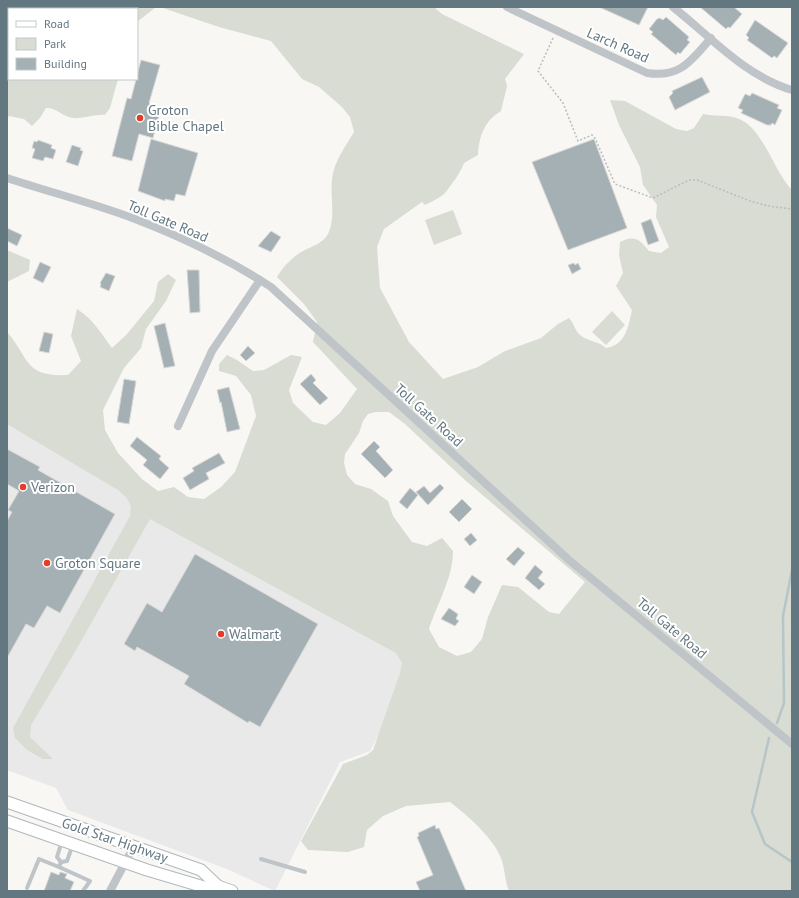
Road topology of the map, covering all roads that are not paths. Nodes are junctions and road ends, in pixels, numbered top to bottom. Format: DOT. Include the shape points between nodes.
graph roads {
  1 [pos="508,7"];
  2 [pos="673,7"];
  3 [pos="711,38"];
  4 [pos="792,90"];
  5 [pos="7,178"];
  6 [pos="260,280"];
  7 [pos="178,426"];
  8 [pos="792,744"];
  9 [pos="7,802"];
  10 [pos="7,821"];
  11 [pos="62,840"];
  12 [pos="73,844"];
  13 [pos="134,846"];
  14 [pos="261,859"];
  15 [pos="61,862"];
  16 [pos="126,863"];
  17 [pos="59,867"];
  18 [pos="305,872"];
  19 [pos="218,886"];
  20 [pos="27,888"];
  21 [pos="83,891"];
  22 [pos="110,891"];
  23 [pos="232,891"];
  1 -- 3 [label="street, Larch Road" via="647,73 660,75 674,73 684,67"];
  2 -- 3 [label="street"];
  3 -- 4 [label="street" via="761,78"];
  5 -- 6 [label="street, Toll Gate Road" via="134,219 199,247"];
  6 -- 7 [label="street" via="215,345"];
  6 -- 8 [label="street, Toll Gate Road" via="271,286 570,560"];
  9 -- 13 [label="main road, Gold Star Highway"];
  10 -- 11 [label="main road, Gold Star Highway"];
  11 -- 12 [label="main road, Gold Star Highway"];
  11 -- 15 [label="lane" via="57,857"];
  12 -- 15 [label="lane" via="67,861"];
  12 -- 16 [label="main road, Gold Star Highway"];
  13 -- 16 [label="street"];
  13 -- 19 [label="main road, Gold Star Highway" via="201,870"];
  14 -- 18 [label="lane"];
  15 -- 17 [label="lane"];
  16 -- 19 [label="main road, Gold Star Highway" via="204,887"];
  16 -- 22 [label="street"];
  17 -- 20 [label="lane" via="39,859"];
  17 -- 21 [label="lane" via="90,880"];
  19 -- 23 [label="main road, Gold Star Highway"];
}
